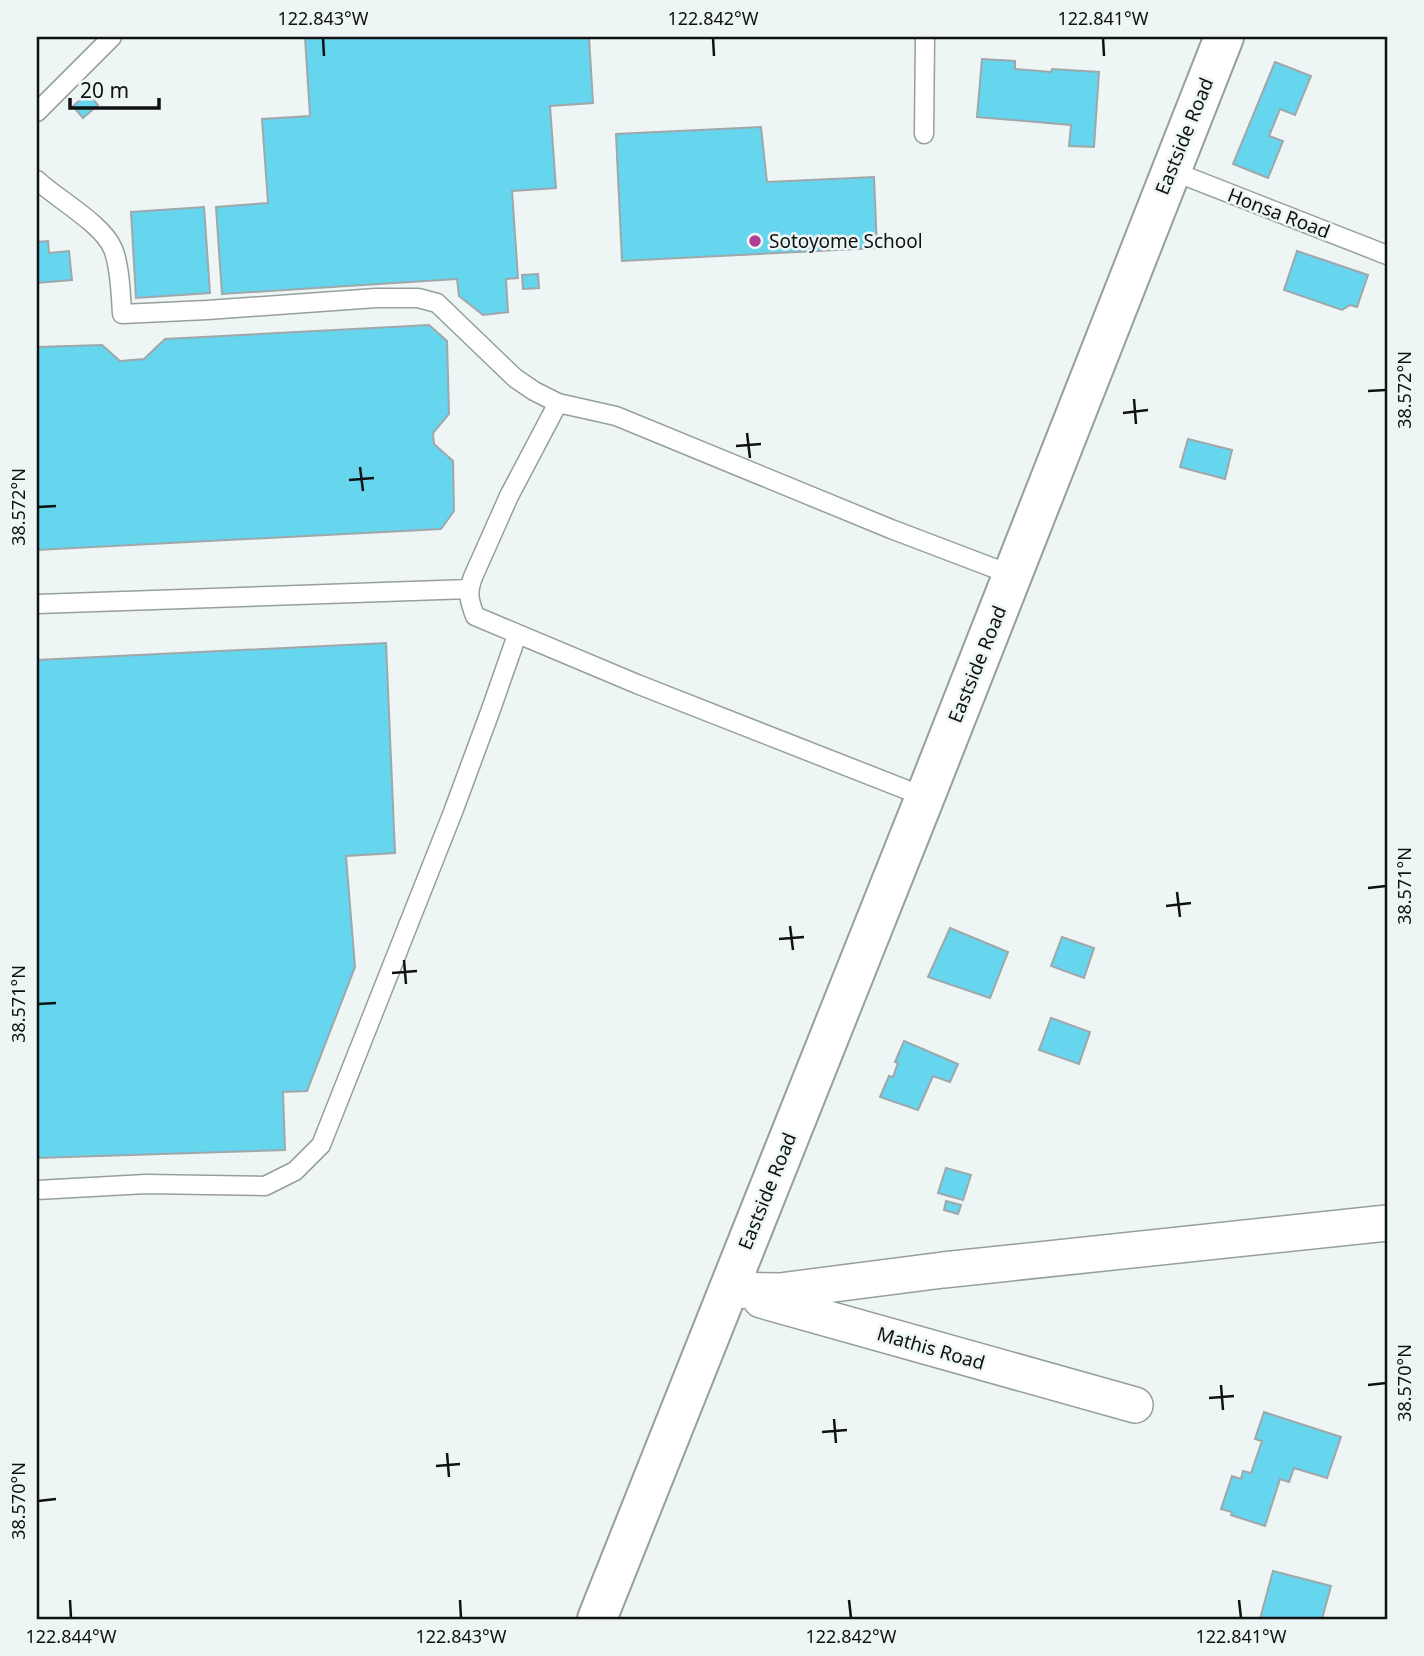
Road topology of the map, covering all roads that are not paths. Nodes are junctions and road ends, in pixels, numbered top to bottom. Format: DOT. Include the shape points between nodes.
graph roads {
  1 [pos="112,37"];
  2 [pos="925,37"];
  3 [pos="1219,38"];
  4 [pos="37,112"];
  5 [pos="923,134"];
  6 [pos="1170,170"];
  7 [pos="37,180"];
  8 [pos="1387,255"];
  9 [pos="558,404"];
  10 [pos="1013,575"];
  11 [pos="469,589"];
  12 [pos="37,604"];
  13 [pos="517,635"];
  14 [pos="925,797"];
  15 [pos="37,1189"];
  16 [pos="1387,1223"];
  17 [pos="727,1290"];
  18 [pos="1135,1405"];
  19 [pos="597,1619"];
  1 -- 4 [label="lane"];
  2 -- 5 [label="lane"];
  3 -- 6 [label="main road, Eastside Road"];
  6 -- 8 [label="lane, Honsa Road"];
  6 -- 10 [label="main road, Eastside Road"];
  7 -- 9 [label="lane" via="97,227 113,248 122,314 418,298 437,303 515,378"];
  9 -- 10 [label="lane" via="616,416"];
  9 -- 11 [label="lane" via="509,496"];
  10 -- 14 [label="main road, Eastside Road"];
  11 -- 12 [label="lane"];
  11 -- 13 [label="lane" via="475,616"];
  13 -- 14 [label="lane"];
  13 -- 15 [label="lane" via="453,812 321,1145 295,1171 265,1186 146,1184"];
  14 -- 17 [label="main road, Eastside Road"];
  16 -- 17 [label="street" via="779,1291"];
  17 -- 18 [label="street, Mathis Road"];
  17 -- 19 [label="main road, Eastside Road"];
}
